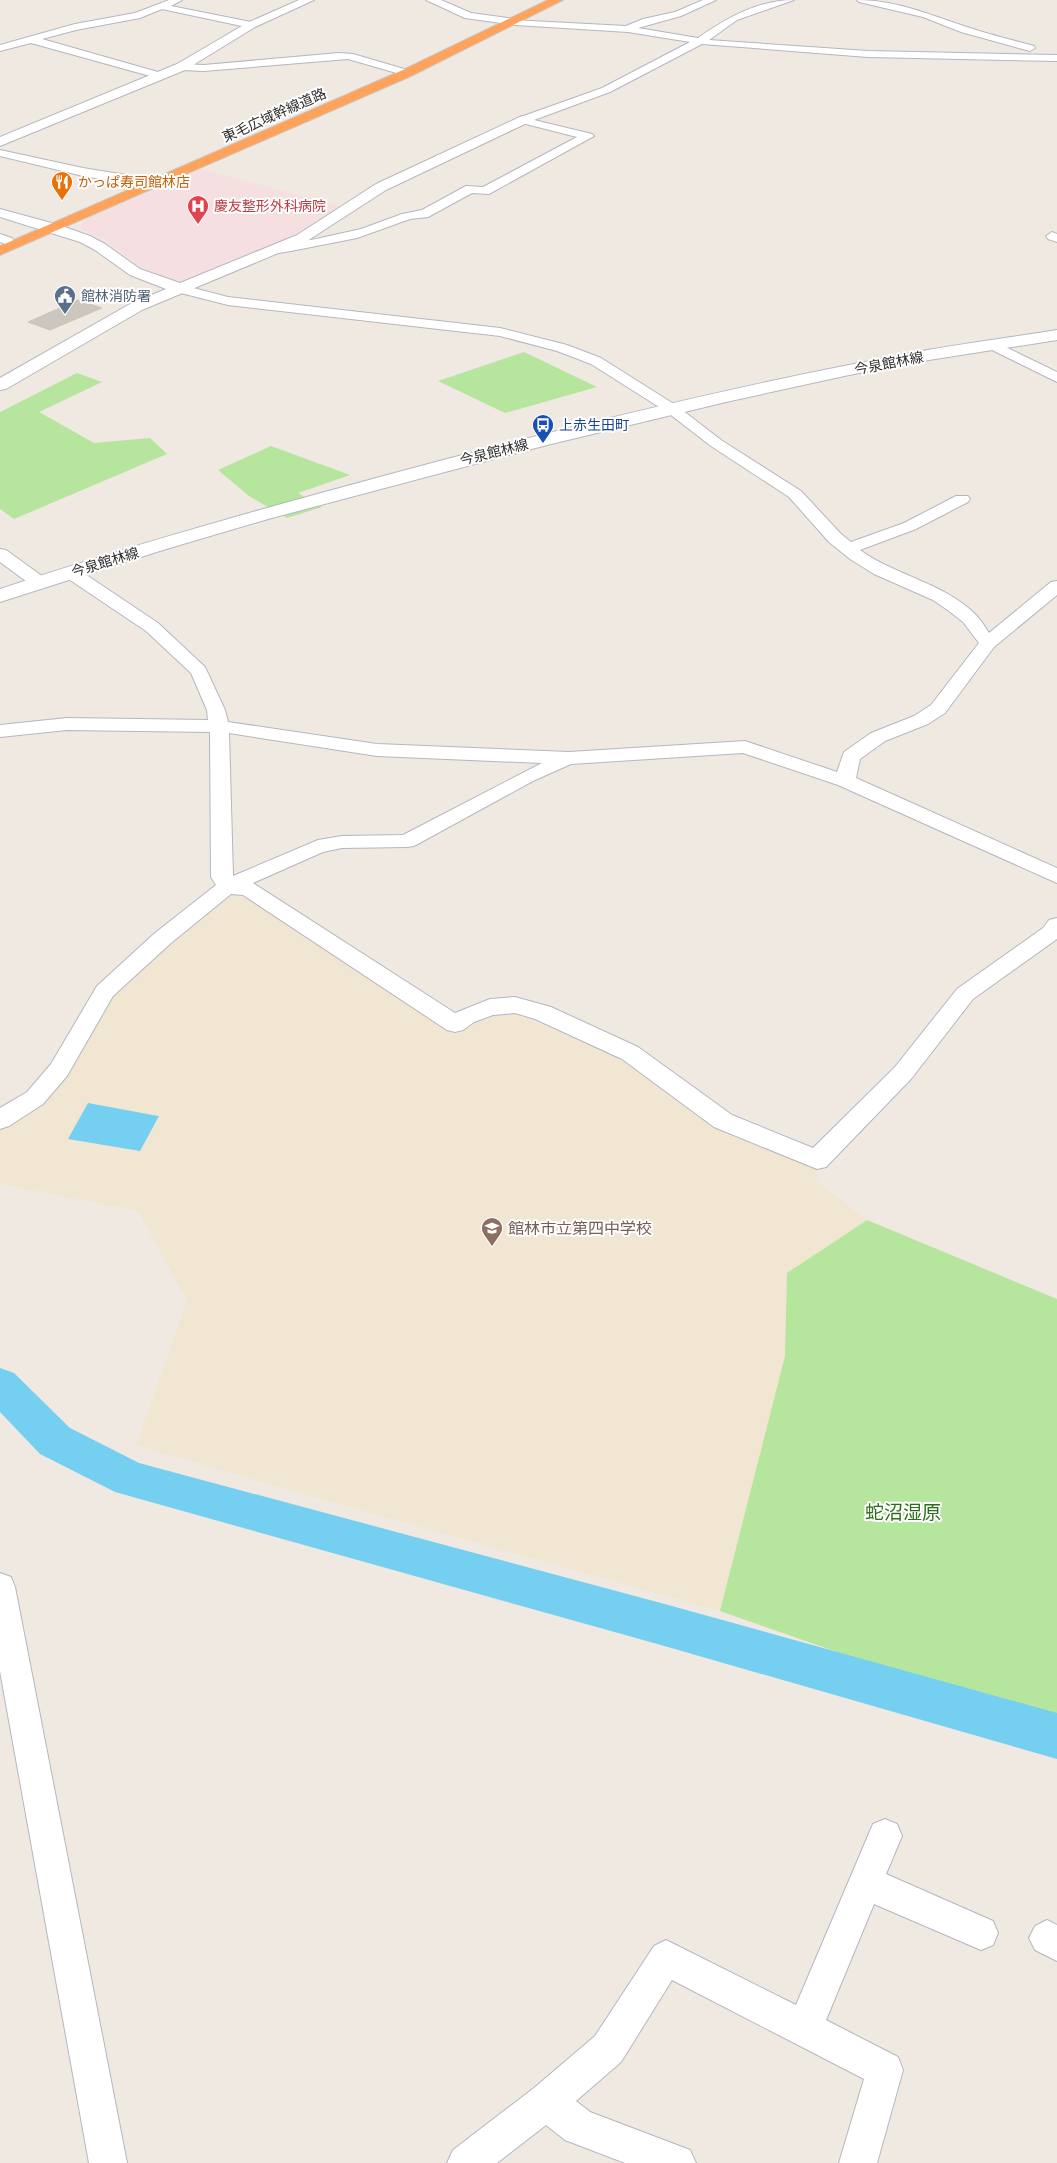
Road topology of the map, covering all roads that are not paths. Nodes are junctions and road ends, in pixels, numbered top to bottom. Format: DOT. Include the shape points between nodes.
graph roads {
  1 [pos="177,0"];
  2 [pos="308,0"];
  3 [pos="432,0"];
  4 [pos="546,0"];
  5 [pos="557,0"];
  6 [pos="711,0"];
  7 [pos="789,0"];
  8 [pos="862,0"];
  9 [pos="164,7"];
  10 [pos="510,21"];
  11 [pos="251,25"];
  12 [pos="628,29"];
  13 [pos="33,40"];
  14 [pos="698,42"];
  15 [pos="0,48"];
  16 [pos="1057,56"];
  17 [pos="181,67"];
  18 [pos="403,72"];
  19 [pos="161,76"];
  20 [pos="522,120"];
  21 [pos="0,142"];
  22 [pos="0,153"];
  23 [pos="146,182"];
  24 [pos="0,213"];
  25 [pos="49,226"];
  26 [pos="2,243"];
  27 [pos="279,249"];
  28 [pos="178,288"];
  29 [pos="1057,335"];
  30 [pos="993,345"];
  31 [pos="1057,378"];
  32 [pos="0,385"];
  33 [pos="672,409"];
  34 [pos="962,499"];
  35 [pos="848,549"];
  36 [pos="0,554"];
  37 [pos="70,572"];
  38 [pos="40,583"];
  39 [pos="1057,586"];
  40 [pos="0,596"];
  41 [pos="988,643"];
  42 [pos="218,726"];
  43 [pos="0,730"];
  44 [pos="569,758"];
  45 [pos="845,781"];
  46 [pos="1057,876"];
  47 [pos="227,887"];
  48 [pos="1057,925"];
  49 [pos="0,1120"];
  50 [pos="0,1587"];
  51 [pos="885,1836"];
  52 [pos="866,1883"];
  53 [pos="981,1933"];
  54 [pos="804,2029"];
  55 [pos="547,2101"];
  56 [pos="108,2163"];
  57 [pos="466,2163"];
  58 [pos="677,2163"];
  59 [pos="858,2163"];
  1 -- 9 [label="street"];
  2 -- 11 [label="street"];
  3 -- 10 [label="street" via="469,16"];
  4 -- 10 [label="highway, 東毛広域幹線道路"];
  5 -- 10 [label="highway, 東毛広域幹線道路"];
  6 -- 12 [label="street"];
  7 -- 14 [label="street" via="734,18"];
  8 -- 16 [label="street" via="926,15 964,30"];
  9 -- 11 [label="street"];
  9 -- 13 [label="street"];
  10 -- 12 [label="street"];
  10 -- 18 [label="highway, 東毛広域幹線道路"];
  11 -- 17 [label="street"];
  12 -- 14 [label="street"];
  13 -- 15 [label="street"];
  13 -- 19 [label="street"];
  14 -- 16 [label="street" via="868,54"];
  14 -- 20 [label="street" via="606,90"];
  17 -- 18 [label="street" via="204,68 348,56"];
  17 -- 19 [label="street"];
  18 -- 23 [label="highway, 東毛広域幹線道路"];
  18 -- 25 [label="highway, 東毛広域幹線道路"];
  19 -- 21 [label="street"];
  20 -- 27 [label="street" via="381,187 315,231"];
  20 -- 27 [label="street" via="588,136 485,191 470,189 424,214 416,213 378,228 316,244"];
  22 -- 23 [label="street"];
  23 -- 25 [label="highway, 東毛広域幹線道路"];
  24 -- 25 [label="street"];
  25 -- 26 [label="highway, 東毛広域幹線道路"];
  25 -- 28 [label="street" via="100,247 135,272"];
  27 -- 28 [label="street"];
  28 -- 32 [label="street" via="114,318"];
  28 -- 33 [label="street" via="228,301 465,327 530,339 596,361"];
  29 -- 30 [label="street, 今泉館林線"];
  30 -- 31 [label="street"];
  30 -- 33 [label="street, 今泉館林線" via="912,358"];
  33 -- 35 [label="street" via="716,443 795,494"];
  33 -- 37 [label="street, 今泉館林線" via="512,447 259,514"];
  34 -- 35 [label="street" via="910,526"];
  35 -- 41 [label="street" via="880,570 938,596 969,618"];
  36 -- 38 [label="street"];
  37 -- 38 [label="street, 今泉館林線"];
  37 -- 42 [label="street" via="152,627 199,671 216,710"];
  38 -- 40 [label="street, 今泉館林線"];
  39 -- 41 [label="street"];
  41 -- 45 [label="street" via="938,709 921,720 878,737 851,756"];
  42 -- 43 [label="street" via="68,724"];
  42 -- 44 [label="street" via="377,750"];
  42 -- 47 [label="street" via="222,877"];
  44 -- 45 [label="street" via="746,747"];
  44 -- 47 [label="street" via="526,777 407,841 342,842 318,846"];
  45 -- 46 [label="street"];
  47 -- 48 [label="street" via="248,889 455,1024 490,1007 515,1005 543,1013 630,1053 723,1121 817,1160 903,1073 965,994 1051,933"];
  47 -- 49 [label="street" via="163,938 105,992 59,1070 35,1098"];
  50 -- 56 [label="street"];
  51 -- 52 [label="street"];
  52 -- 53 [label="street"];
  52 -- 54 [label="street"];
  54 -- 55 [label="street" via="666,1958 608,2049"];
  54 -- 59 [label="street" via="885,2070"];
  55 -- 57 [label="street"];
  55 -- 58 [label="street" via="578,2127"];
}
